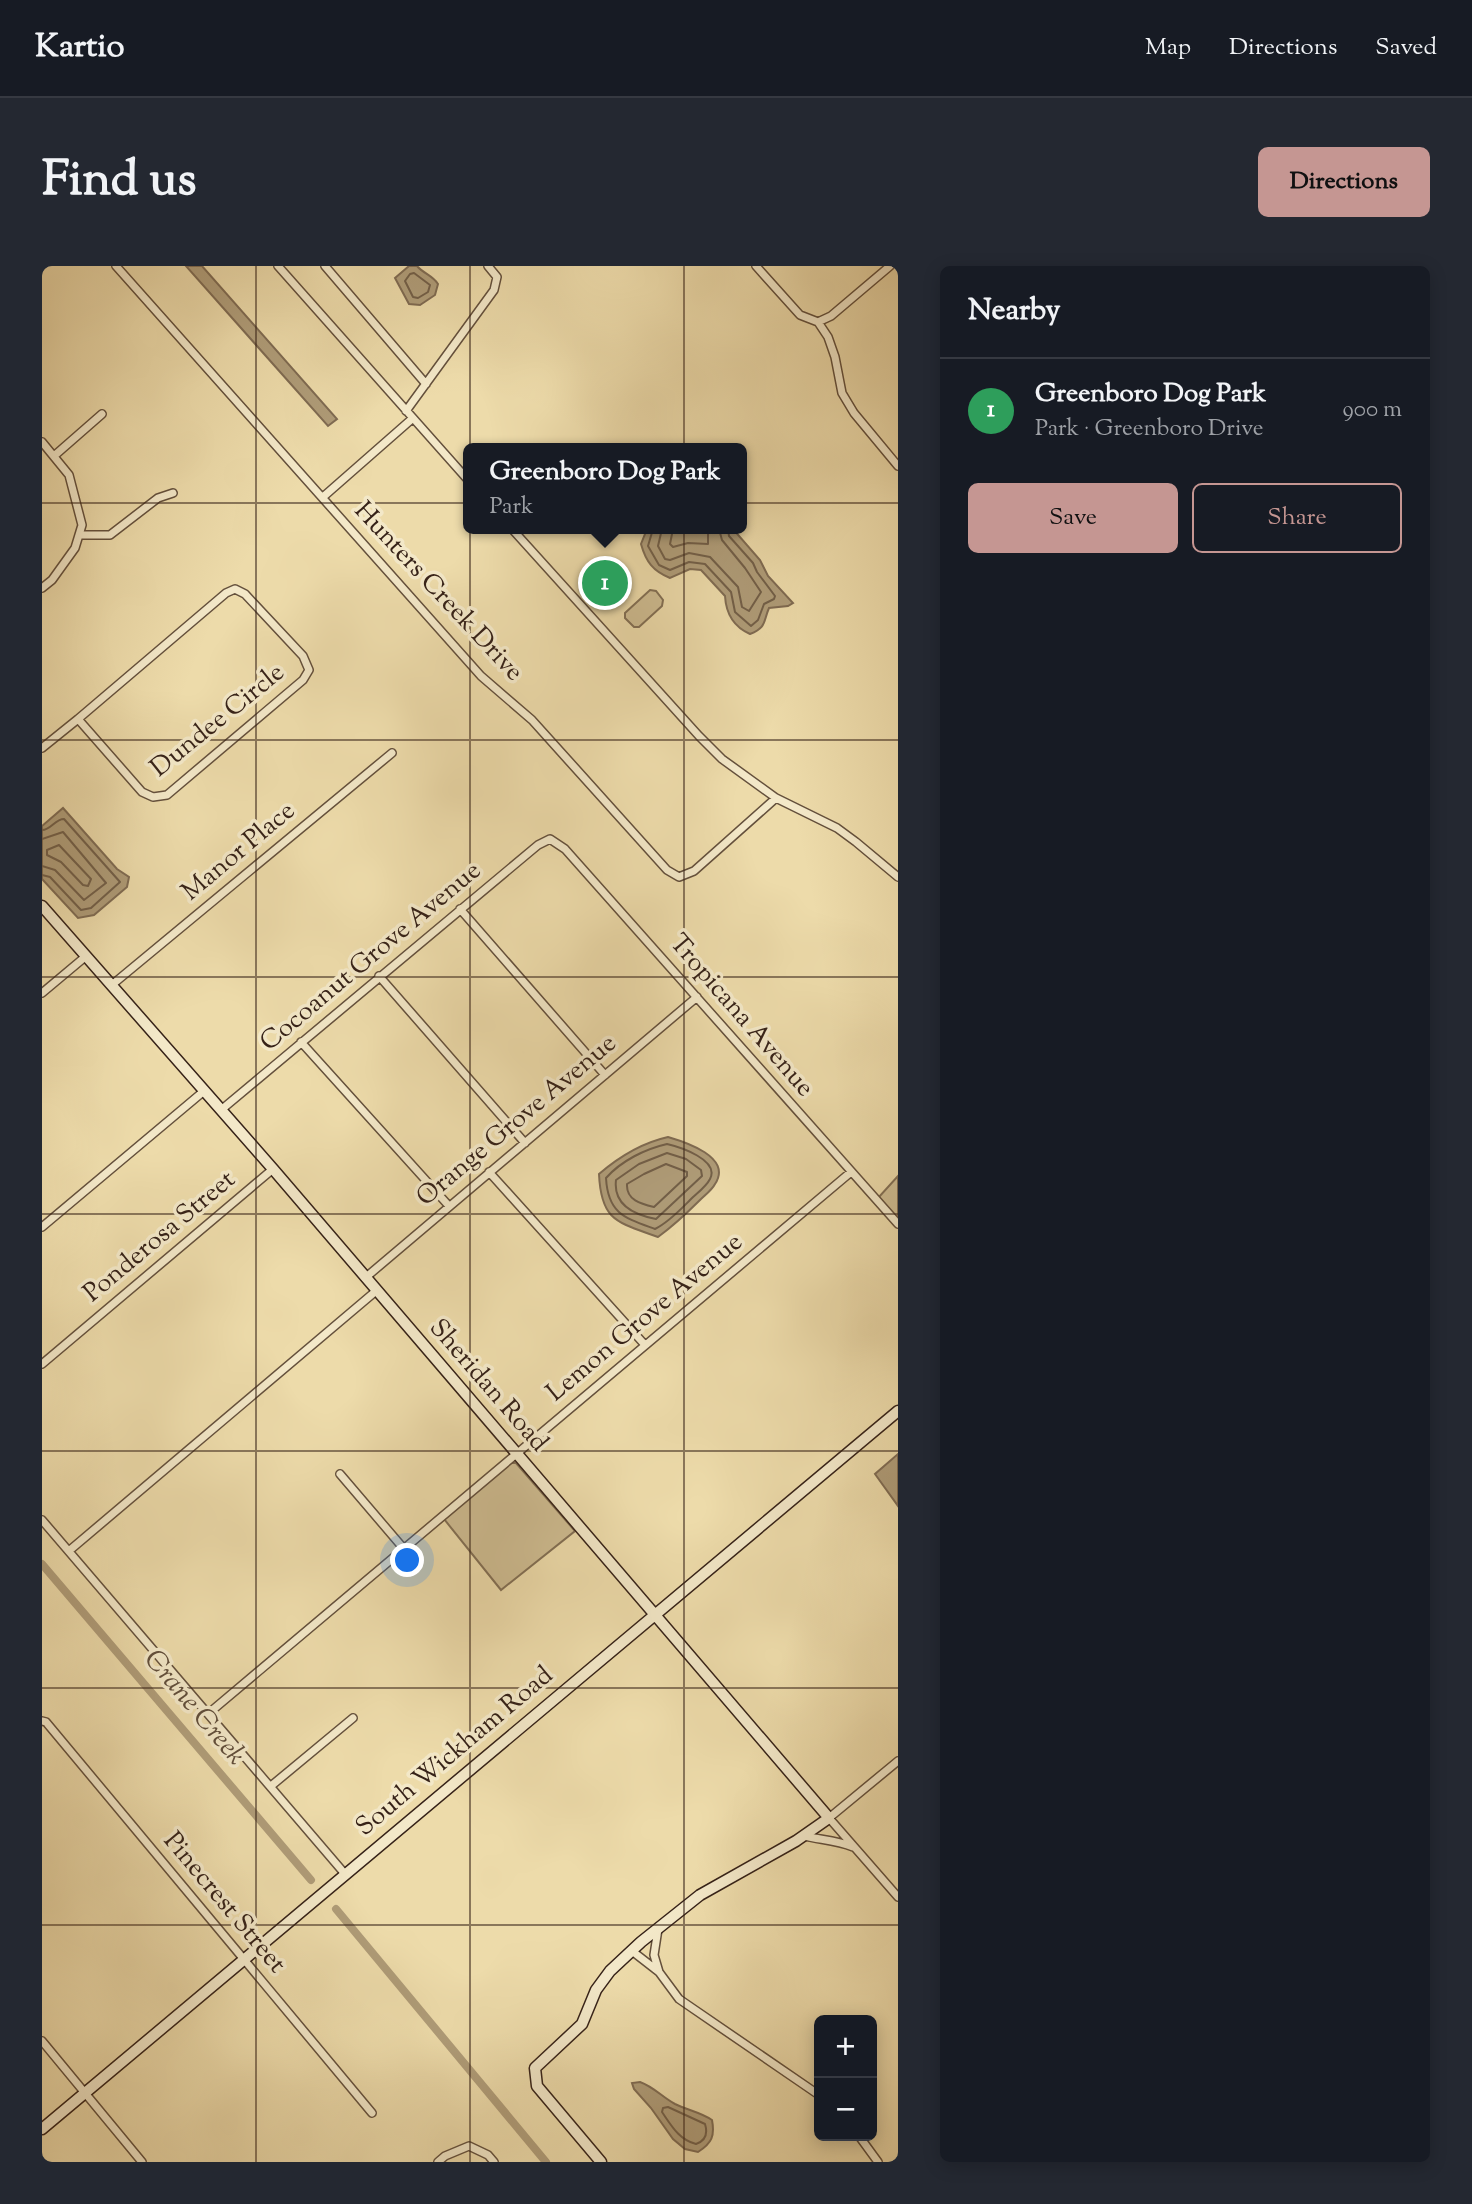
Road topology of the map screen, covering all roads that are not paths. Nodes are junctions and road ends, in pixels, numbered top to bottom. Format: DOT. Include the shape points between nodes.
graph roads {
  1 [pos="116,266"];
  2 [pos="278,266"];
  3 [pos="325,266"];
  4 [pos="488,266"];
  5 [pos="756,266"];
  6 [pos="890,266"];
  7 [pos="818,322"];
  8 [pos="426,384"];
  9 [pos="406,411"];
  10 [pos="103,414"];
  11 [pos="413,418"];
  12 [pos="42,442"];
  13 [pos="54,456"];
  14 [pos="898,466"];
  15 [pos="463,474"];
  16 [pos="173,493"];
  17 [pos="323,497"];
  18 [pos="517,534"];
  19 [pos="79,535"];
  20 [pos="42,588"];
  21 [pos="78,719"];
  22 [pos="42,748"];
  23 [pos="392,753"];
  24 [pos="776,798"];
  25 [pos="550,839"];
  26 [pos="898,877"];
  27 [pos="42,906"];
  28 [pos="460,909"];
  29 [pos="85,957"];
  30 [pos="379,976"];
  31 [pos="113,984"];
  32 [pos="42,993"];
  33 [pos="697,997"];
  34 [pos="301,1042"];
  35 [pos="606,1074"];
  36 [pos="204,1091"];
  37 [pos="221,1110"];
  38 [pos="525,1143"];
  39 [pos="273,1169"];
  40 [pos="489,1172"];
  41 [pos="851,1172"];
  42 [pos="449,1206"];
  43 [pos="898,1224"];
  44 [pos="42,1227"];
  45 [pos="365,1278"];
  46 [pos="376,1291"];
  47 [pos="645,1345"];
  48 [pos="42,1364"];
  49 [pos="898,1410"];
  50 [pos="516,1453"];
  51 [pos="341,1474"];
  52 [pos="42,1520"];
  53 [pos="404,1549"];
  54 [pos="70,1550"];
  55 [pos="656,1614"];
  56 [pos="209,1713"];
  57 [pos="353,1718"];
  58 [pos="42,1721"];
  59 [pos="898,1760"];
  60 [pos="271,1786"];
  61 [pos="830,1818"];
  62 [pos="803,1836"];
  63 [pos="855,1848"];
  64 [pos="345,1874"];
  65 [pos="898,1897"];
  66 [pos="658,1929"];
  67 [pos="632,1951"];
  68 [pos="244,1960"];
  69 [pos="659,1972"];
  70 [pos="42,2041"];
  71 [pos="85,2092"];
  72 [pos="814,2092"];
  73 [pos="372,2113"];
  74 [pos="42,2129"];
  75 [pos="863,2141"];
  76 [pos="142,2162"];
  77 [pos="438,2162"];
  78 [pos="494,2162"];
  79 [pos="601,2162"];
  80 [pos="878,2162"];
  1 -- 17 [label="street, Hunters Creek Drive"];
  2 -- 9 [label="street"];
  3 -- 8 [label="street"];
  4 -- 8 [label="street" via="497,277 494,290"];
  5 -- 7 [label="street" via="800,315"];
  6 -- 7 [label="street"];
  7 -- 14 [label="street" via="835,357 842,393"];
  8 -- 9 [label="street"];
  9 -- 11 [label="street"];
  10 -- 13 [label="street"];
  11 -- 15 [label="street"];
  11 -- 17 [label="street"];
  12 -- 13 [label="street"];
  13 -- 19 [label="street" via="69,475 82,525"];
  16 -- 19 [label="street" via="158,498 110,536"];
  17 -- 24 [label="street, Hunters Creek Drive" via="481,676 532,720 667,870 679,877 694,871"];
  18 -- 24 [label="street" via="699,736"];
  19 -- 20 [label="street" via="68,559"];
  21 -- 21 [label="street, Dundee Circle" via="235,589 303,656 309,670 303,680 167,795 153,797 142,792"];
  21 -- 22 [label="street, Dundee Circle"];
  23 -- 31 [label="street, Manor Place"];
  24 -- 26 [label="street" via="837,828"];
  25 -- 28 [label="street, Cocoanut Grove Avenue"];
  25 -- 33 [label="street, Tropicana Avenue" via="565,849"];
  27 -- 29 [label="street, Sheridan Road"];
  28 -- 30 [label="street, Cocoanut Grove Avenue"];
  28 -- 35 [label="street"];
  29 -- 31 [label="street, Sheridan Road"];
  29 -- 32 [label="street"];
  30 -- 34 [label="street, Cocoanut Grove Avenue"];
  30 -- 38 [label="street"];
  31 -- 36 [label="street, Sheridan Road"];
  33 -- 35 [label="street, Orange Grove Avenue"];
  33 -- 41 [label="street, Tropicana Avenue"];
  34 -- 37 [label="street, Cocoanut Grove Avenue"];
  34 -- 42 [label="street"];
  35 -- 38 [label="street, Orange Grove Avenue"];
  36 -- 37 [label="street, Sheridan Road"];
  36 -- 44 [label="street"];
  37 -- 39 [label="street, Sheridan Road"];
  38 -- 40 [label="street, Orange Grove Avenue"];
  39 -- 45 [label="street, Sheridan Road"];
  39 -- 48 [label="street, Ponderosa Street"];
  40 -- 42 [label="street, Orange Grove Avenue"];
  40 -- 47 [label="street"];
  41 -- 43 [label="street, Tropicana Avenue"];
  41 -- 47 [label="street, Lemon Grove Avenue"];
  42 -- 45 [label="street, Orange Grove Avenue"];
  45 -- 46 [label="street, Sheridan Road"];
  46 -- 50 [label="street, Sheridan Road"];
  46 -- 54 [label="street"];
  47 -- 50 [label="street, Lemon Grove Avenue"];
  49 -- 55 [label="street, South Wickham Road"];
  50 -- 53 [label="street, Lemon Grove Avenue"];
  50 -- 55 [label="street, Sheridan Road"];
  51 -- 53 [label="street"];
  52 -- 54 [label="street"];
  53 -- 56 [label="street, Lemon Grove Avenue"];
  54 -- 56 [label="street"];
  55 -- 61 [label="street, Sheridan Road"];
  55 -- 64 [label="street, South Wickham Road"];
  56 -- 60 [label="street"];
  57 -- 60 [label="street"];
  58 -- 68 [label="street, Pinecrest Street"];
  59 -- 61 [label="street"];
  60 -- 64 [label="street"];
  61 -- 62 [label="street"];
  61 -- 63 [label="street, Sheridan Road"];
  62 -- 63 [label="street" via="838,1840"];
  62 -- 66 [label="street" via="700,1895"];
  63 -- 65 [label="street, Sheridan Road"];
  64 -- 68 [label="street, South Wickham Road"];
  66 -- 67 [label="street"];
  66 -- 69 [label="street" via="654,1955"];
  67 -- 69 [label="street"];
  67 -- 79 [label="street" via="596,1990 582,2024 535,2068 537,2086"];
  68 -- 71 [label="street, South Wickham Road"];
  68 -- 73 [label="street, Pinecrest Street"];
  69 -- 72 [label="street" via="679,1998"];
  70 -- 71 [label="street"];
  71 -- 74 [label="street, South Wickham Road"];
  71 -- 76 [label="street"];
  75 -- 80 [label="street"];
  77 -- 78 [label="street" via="469,2146"];
}
